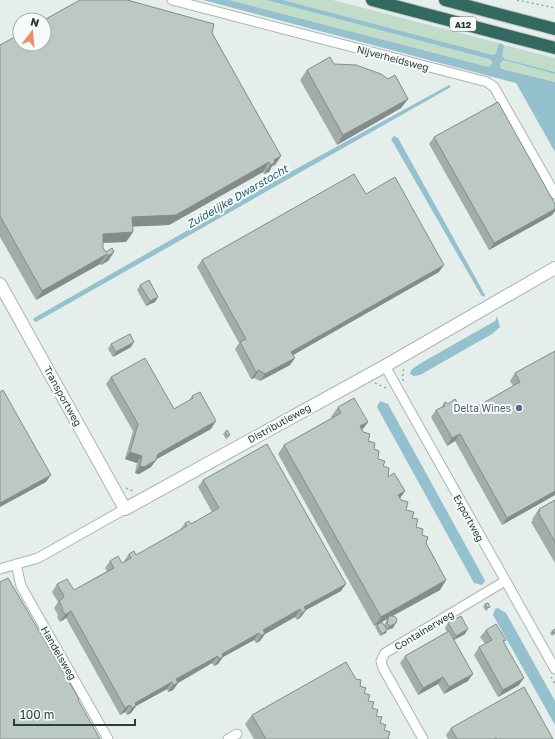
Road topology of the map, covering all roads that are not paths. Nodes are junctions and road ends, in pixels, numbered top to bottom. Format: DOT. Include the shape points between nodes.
graph roads {
  1 [pos="172,0"];
  2 [pos="372,0"];
  3 [pos="445,0"];
  4 [pos="555,28"];
  5 [pos="555,48"];
  6 [pos="555,194"];
  7 [pos="555,268"];
  8 [pos="0,284"];
  9 [pos="385,366"];
  10 [pos="125,509"];
  11 [pos="16,564"];
  12 [pos="0,569"];
  13 [pos="505,581"];
  14 [pos="555,669"];
  15 [pos="237,734"];
  16 [pos="108,739"];
  17 [pos="228,739"];
  18 [pos="423,739"];
  1 -- 6 [label="street, Nijverheidsweg" via="487,82 494,87"];
  2 -- 5 [label="highway, A12"];
  3 -- 4 [label="highway, A12"];
  7 -- 9 [label="street, Distributieweg"];
  8 -- 10 [label="street, Transportweg"];
  9 -- 10 [label="street, Distributieweg"];
  9 -- 13 [label="street, Exportweg"];
  10 -- 11 [label="street, Distributieweg" via="38,558"];
  11 -- 12 [label="street, Distributieweg"];
  11 -- 16 [label="street, Handelsweg" via="20,586"];
  13 -- 14 [label="street, Exportweg"];
  13 -- 18 [label="street, Containerweg" via="386,652 381,661"];
  15 -- 17 [label="street"];
}
